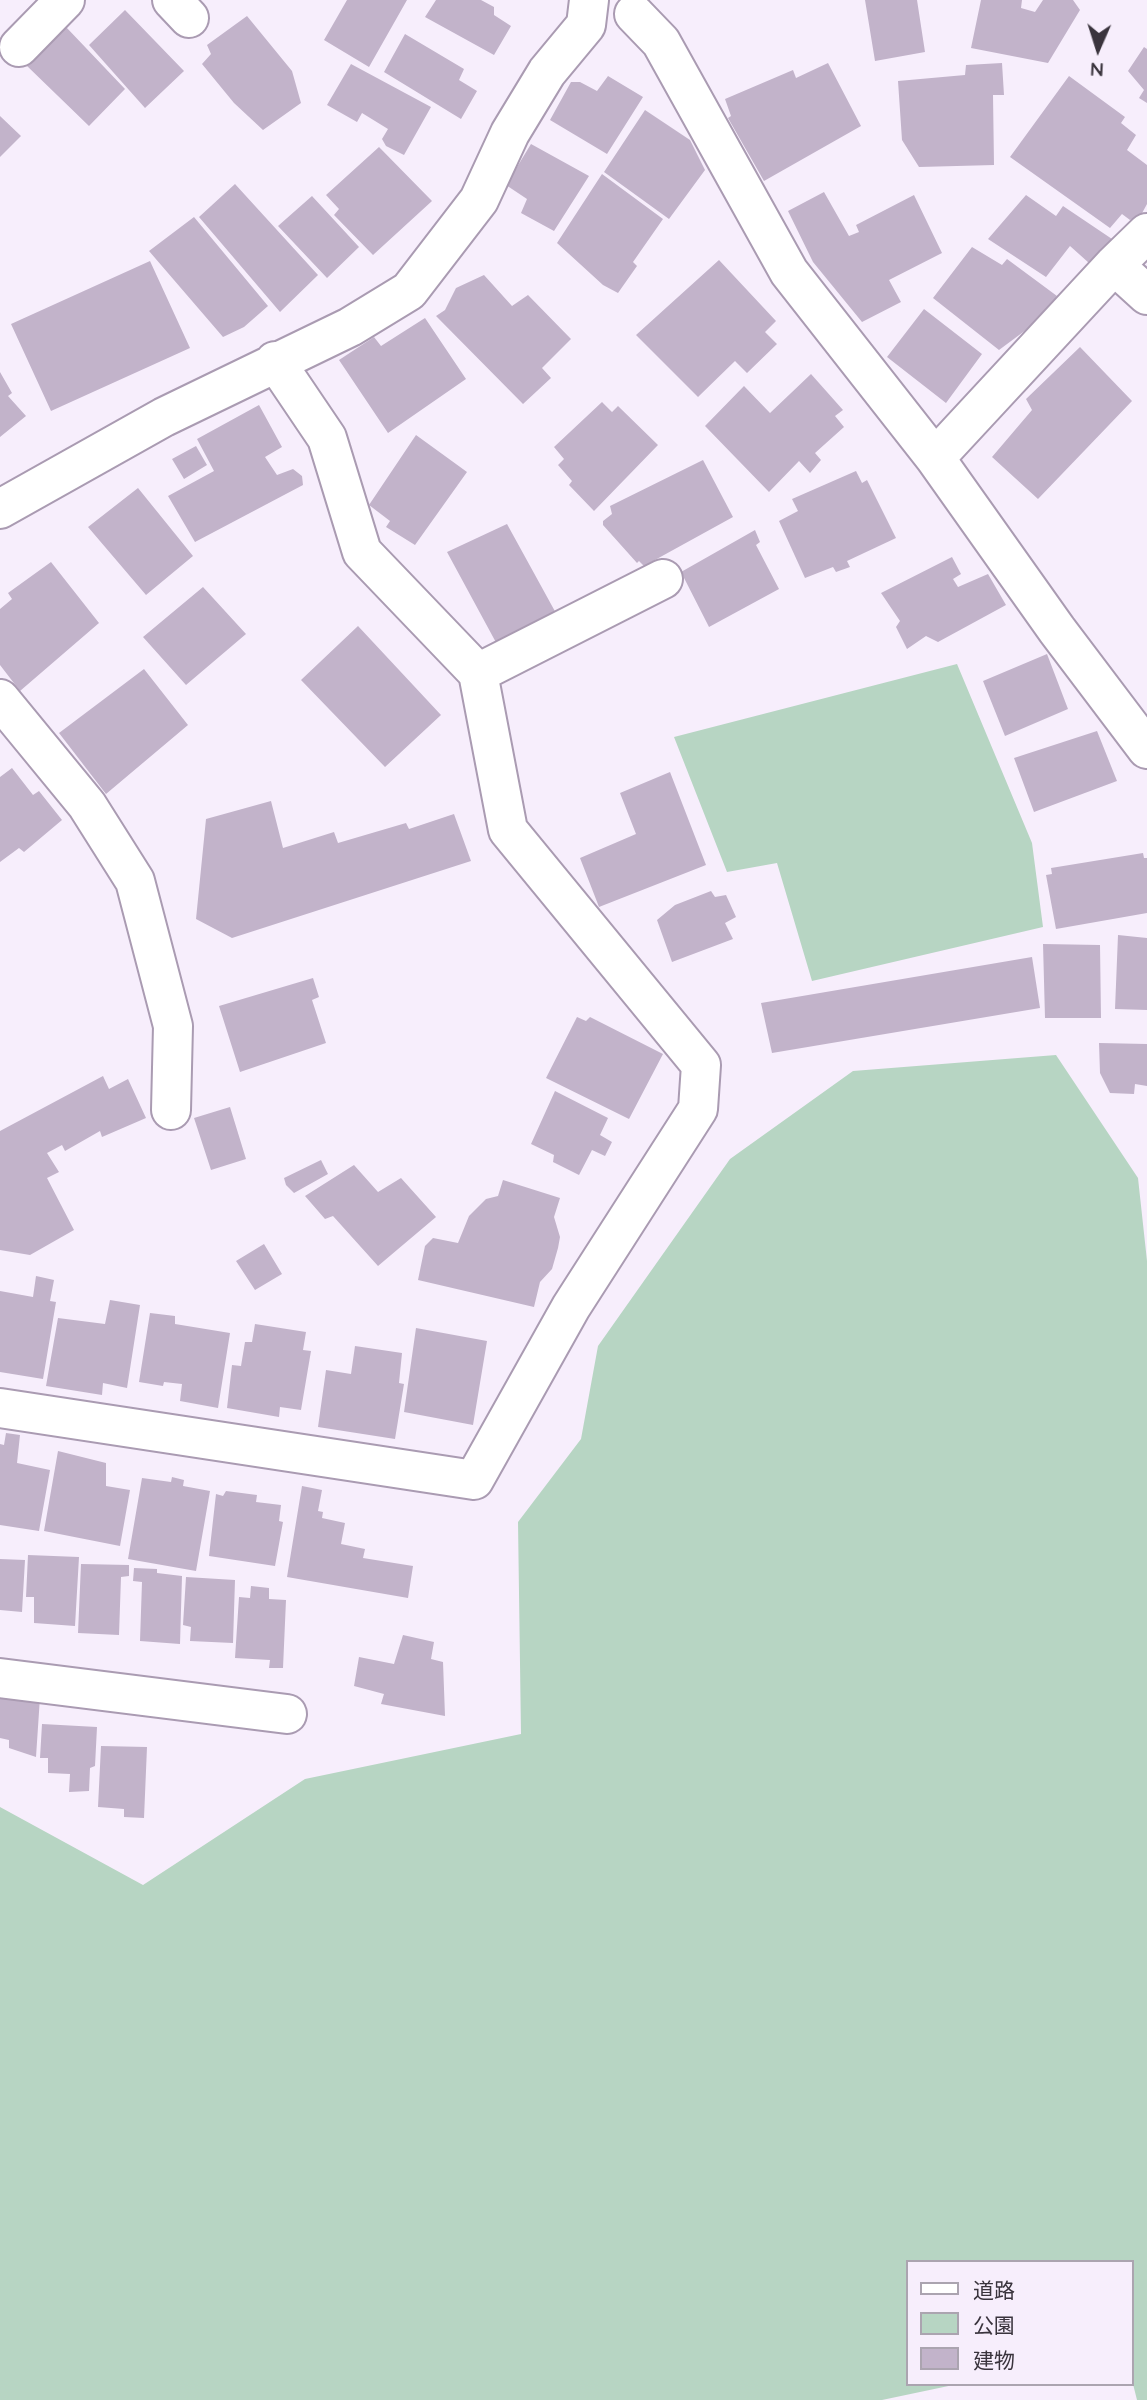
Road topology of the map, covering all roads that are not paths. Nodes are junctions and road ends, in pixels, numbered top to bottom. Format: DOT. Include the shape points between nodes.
graph roads {
  1 [pos="65,0"];
  2 [pos="649,7"];
  3 [pos="587,13"];
  4 [pos="19,47"];
  5 [pos="1147,233"];
  6 [pos="1114,265"];
  7 [pos="1147,295"];
  8 [pos="275,361"];
  9 [pos="935,458"];
  10 [pos="0,509"];
  11 [pos="663,579"];
  12 [pos="478,673"];
  13 [pos="0,699"];
  14 [pos="1147,750"];
  15 [pos="171,1110"];
  16 [pos="0,1408"];
  17 [pos="0,1678"];
  18 [pos="287,1714"];
  1 -- 4 [label="street"];
  2 -- 3 [label="street"];
  2 -- 9 [label="street" via="661,42 789,272"];
  3 -- 8 [label="street" via="510,133 479,200 409,291 349,327"];
  5 -- 6 [label="street"];
  6 -- 7 [label="street"];
  6 -- 9 [label="street"];
  8 -- 10 [label="street"];
  8 -- 12 [label="street" via="327,438 362,552"];
  9 -- 14 [label="street"];
  11 -- 12 [label="street"];
  12 -- 16 [label="street" via="508,830 701,1065 698,1109 571,1307 474,1480"];
  13 -- 15 [label="street" via="87,805 135,881 173,1026"];
  17 -- 18 [label="street"];
}
